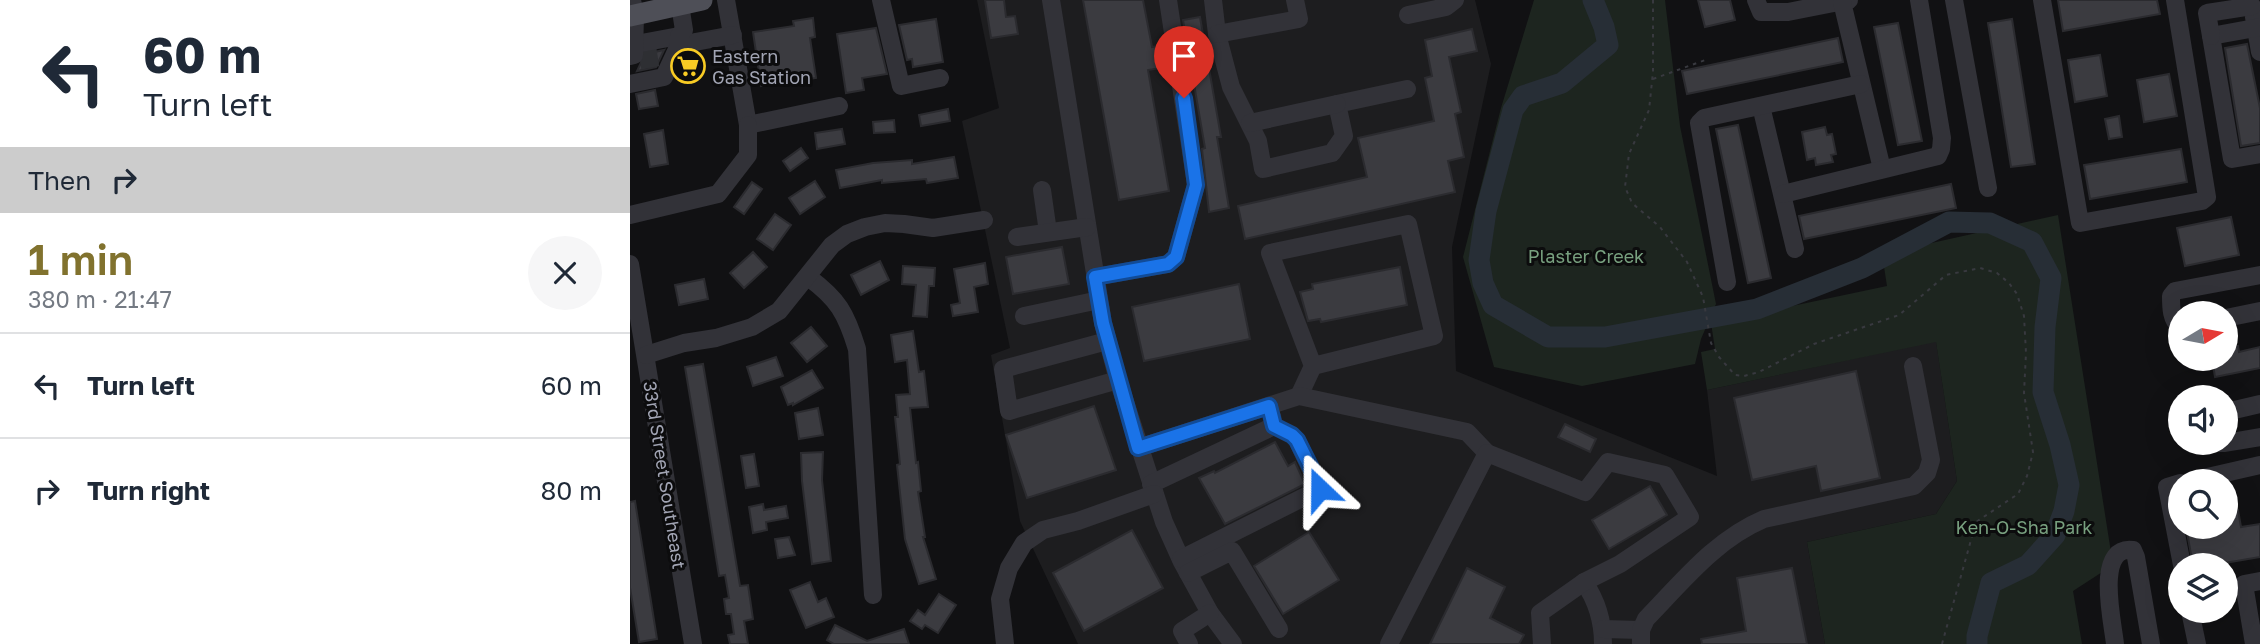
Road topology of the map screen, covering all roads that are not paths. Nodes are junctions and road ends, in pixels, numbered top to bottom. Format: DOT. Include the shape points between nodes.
graph roads {
  1 [pos="702,0"];
  2 [pos="726,0"];
  3 [pos="881,0"];
  4 [pos="1051,0"];
  5 [pos="1168,0"];
  6 [pos="1213,0"];
  7 [pos="1295,0"];
  8 [pos="1455,0"];
  9 [pos="1756,0"];
  10 [pos="1919,0"];
  11 [pos="1954,0"];
  12 [pos="2042,0"];
  13 [pos="2175,0"];
  14 [pos="1846,1"];
  15 [pos="2252,3"];
  16 [pos="668,4"];
  17 [pos="632,10"];
  18 [pos="1408,15"];
  19 [pos="2258,28"];
  20 [pos="1217,34"];
  21 [pos="733,35"];
  22 [pos="2211,36"];
  23 [pos="675,48"];
  24 [pos="2260,52"];
  25 [pos="635,54"];
  26 [pos="940,78"];
  27 [pos="630,84"];
  28 [pos="1861,84"];
  29 [pos="1407,89"];
  30 [pos="1337,104"];
  31 [pos="839,106"];
  32 [pos="1761,106"];
  33 [pos="1250,123"];
  34 [pos="748,125"];
  35 [pos="2260,154"];
  36 [pos="1882,169"];
  37 [pos="1988,188"];
  38 [pos="1042,190"];
  39 [pos="1783,194"];
  40 [pos="630,215"];
  41 [pos="984,220"];
  42 [pos="1087,227"];
  43 [pos="1048,232"];
  44 [pos="1017,237"];
  45 [pos="1795,249"];
  46 [pos="630,264"];
  47 [pos="2260,275"];
  48 [pos="808,277"];
  49 [pos="1095,277"];
  50 [pos="1727,282"];
  51 [pos="1099,300"];
  52 [pos="2171,301"];
  53 [pos="2260,311"];
  54 [pos="1024,316"];
  55 [pos="2238,316"];
  56 [pos="1107,341"];
  57 [pos="646,355"];
  58 [pos="1313,366"];
  59 [pos="1913,366"];
  60 [pos="1118,380"];
  61 [pos="1299,396"];
  62 [pos="2260,404"];
  63 [pos="1269,406"];
  64 [pos="2238,409"];
  65 [pos="1274,426"];
  66 [pos="2260,437"];
  67 [pos="2238,441"];
  68 [pos="1138,448"];
  69 [pos="1487,453"];
  70 [pos="2260,465"];
  71 [pos="2238,470"];
  72 [pos="1152,489"];
  73 [pos="1184,566"];
  74 [pos="2260,581"];
  75 [pos="1584,582"];
  76 [pos="873,595"];
  77 [pos="1210,613"];
  78 [pos="2193,623"];
  79 [pos="1279,629"];
  80 [pos="1603,637"];
  81 [pos="1641,637"];
  82 [pos="693,644"];
  83 [pos="1004,644"];
  84 [pos="1189,644"];
  85 [pos="1233,644"];
  86 [pos="1389,644"];
  87 [pos="1542,644"];
  88 [pos="2115,644"];
  89 [pos="2151,644"];
  90 [pos="2197,644"];
  91 [pos="2254,644"];
  1 -- 16 [label="main road"];
  2 -- 21 [label="street"];
  3 -- 26 [label="street" via="901,86"];
  4 -- 42 [label="street"];
  5 -- 49 [label="street" via="1196,185 1176,257 1168,264"];
  6 -- 20 [label="street"];
  7 -- 20 [label="street" via="1298,19"];
  8 -- 18 [label="street" via="1446,7"];
  9 -- 14 [label="street" via="1761,12"];
  10 -- 36 [label="street" via="1941,149 1938,156"];
  11 -- 37 [label="street"];
  12 -- 13 [label="street" via="2080,223 2207,197"];
  14 -- 28 [label="street"];
  15 -- 19 [label="street"];
  15 -- 22 [label="street" via="2207,13"];
  16 -- 17 [label="main road"];
  16 -- 23 [label="street" via="684,30"];
  17 -- 25 [label="street"];
  19 -- 22 [label="street"];
  19 -- 24 [label="street"];
  20 -- 33 [label="street" via="1231,87"];
  21 -- 23 [label="street"];
  21 -- 34 [label="street"];
  22 -- 35 [label="street" via="2232,159"];
  23 -- 25 [label="street"];
  23 -- 27 [label="street" via="664,77"];
  28 -- 32 [label="street"];
  28 -- 36 [label="street"];
  29 -- 30 [label="street"];
  30 -- 33 [label="street"];
  30 -- 33 [label="street" via="1344,136 1332,153 1263,169"];
  31 -- 34 [label="street"];
  32 -- 39 [label="street"];
  32 -- 50 [label="street" via="1699,123"];
  34 -- 40 [label="street" via="748,155 718,194"];
  36 -- 39 [label="street"];
  38 -- 43 [label="street"];
  39 -- 45 [label="street"];
  41 -- 48 [label="street" via="933,228 885,223 865,228 832,245"];
  42 -- 43 [label="street"];
  42 -- 49 [label="street"];
  43 -- 44 [label="street"];
  46 -- 57 [label="street, 33rd Street Southeast"];
  47 -- 52 [label="street" via="2175,291"];
  48 -- 57 [label="street" via="779,311 752,327"];
  48 -- 76 [label="street" via="832,295 849,323 857,349"];
  49 -- 51 [label="street"];
  51 -- 54 [label="street"];
  51 -- 56 [label="street"];
  53 -- 55 [label="street"];
  56 -- 60 [label="street"];
  56 -- 60 [label="street" via="1003,369 1009,411"];
  57 -- 82 [label="street, 33rd Street Southeast"];
  58 -- 58 [label="street" via="1270,253 1408,224 1434,336"];
  58 -- 61 [label="street"];
  59 -- 81 [label="street" via="1931,460 1927,473 1914,486 1764,519 1743,528 1719,545 1646,619"];
  60 -- 68 [label="street"];
  61 -- 63 [label="street"];
  61 -- 69 [label="street" via="1468,432"];
  62 -- 64 [label="street"];
  63 -- 65 [label="street"];
  63 -- 68 [label="street"];
  65 -- 72 [label="street"];
  65 -- 73 [label="street" via="1297,440 1320,489"];
  66 -- 67 [label="street"];
  68 -- 72 [label="street"];
  69 -- 75 [label="street" via="1585,492 1608,462 1665,475 1690,517"];
  69 -- 86 [label="street"];
  70 -- 71 [label="street"];
  72 -- 73 [label="street"];
  72 -- 83 [label="street" via="1078,521 1043,530 1024,543 1009,568 1000,599"];
  73 -- 77 [label="street"];
  73 -- 79 [label="street" via="1233,551"];
  74 -- 91 [label="street" via="2244,584"];
  75 -- 80 [label="street" via="1595,598"];
  75 -- 87 [label="street" via="1540,613"];
  77 -- 84 [label="street" via="1182,631"];
  77 -- 85 [label="street"];
  78 -- 90 [label="street"];
  80 -- 81 [label="street"];
  88 -- 89 [label="street" via="2107,579 2115,557 2127,550 2133,550 2136,557"];
}
